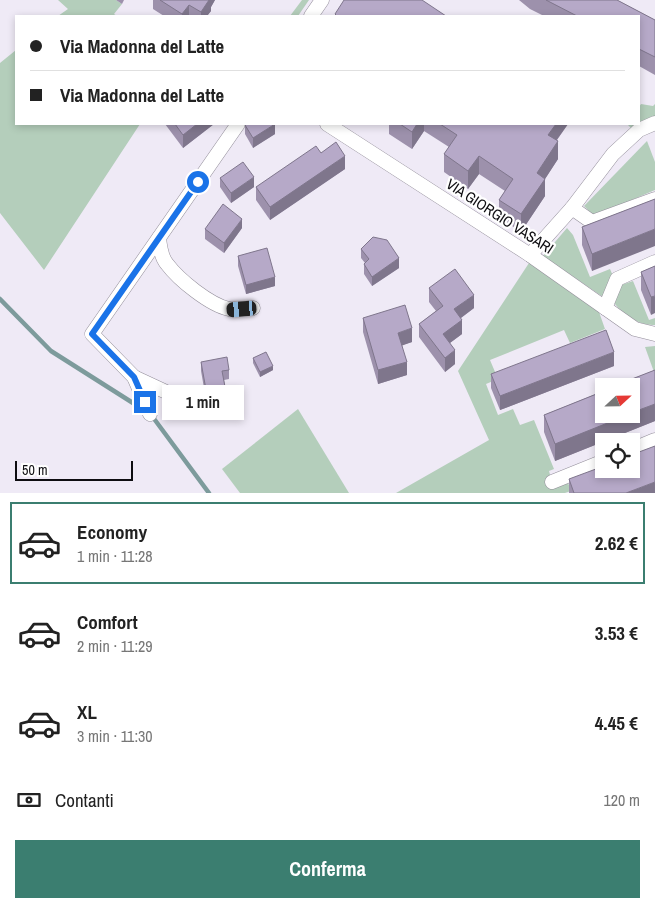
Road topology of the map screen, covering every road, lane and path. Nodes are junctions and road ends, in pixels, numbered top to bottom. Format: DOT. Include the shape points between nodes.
graph roads {
  1 [pos="322,0"];
  2 [pos="312,15"];
  3 [pos="655,123"];
  4 [pos="237,125"];
  5 [pos="329,125"];
  6 [pos="655,199"];
  7 [pos="572,208"];
  8 [pos="159,238"];
  9 [pos="530,254"];
  10 [pos="655,262"];
  11 [pos="253,308"];
  12 [pos="605,308"];
  13 [pos="655,334"];
  14 [pos="134,377"];
  15 [pos="196,394"];
  16 [pos="150,414"];
  17 [pos="655,440"];
  18 [pos="640,446"];
  19 [pos="595,465"];
  20 [pos="552,482"];
  1 -- 2 [label="street"];
  3 -- 7 [label="street" via="639,130 613,154"];
  4 -- 8 [label="street"];
  5 -- 9 [label="street, VIA GIORGIO VASARI"];
  6 -- 7 [label="street" via="592,222"];
  7 -- 9 [label="street"];
  8 -- 11 [label="street" via="166,263 186,284 218,306 232,310"];
  8 -- 14 [label="street" via="92,334"];
  9 -- 12 [label="street, VIA GIORGIO VASARI"];
  10 -- 12 [label="street" via="617,279"];
  12 -- 13 [label="street, VIA GIORGIO VASARI" via="635,329"];
  14 -- 15 [label="street" via="177,396"];
  14 -- 16 [label="street"];
  17 -- 18 [label="street"];
  19 -- 20 [label="street"];
}
